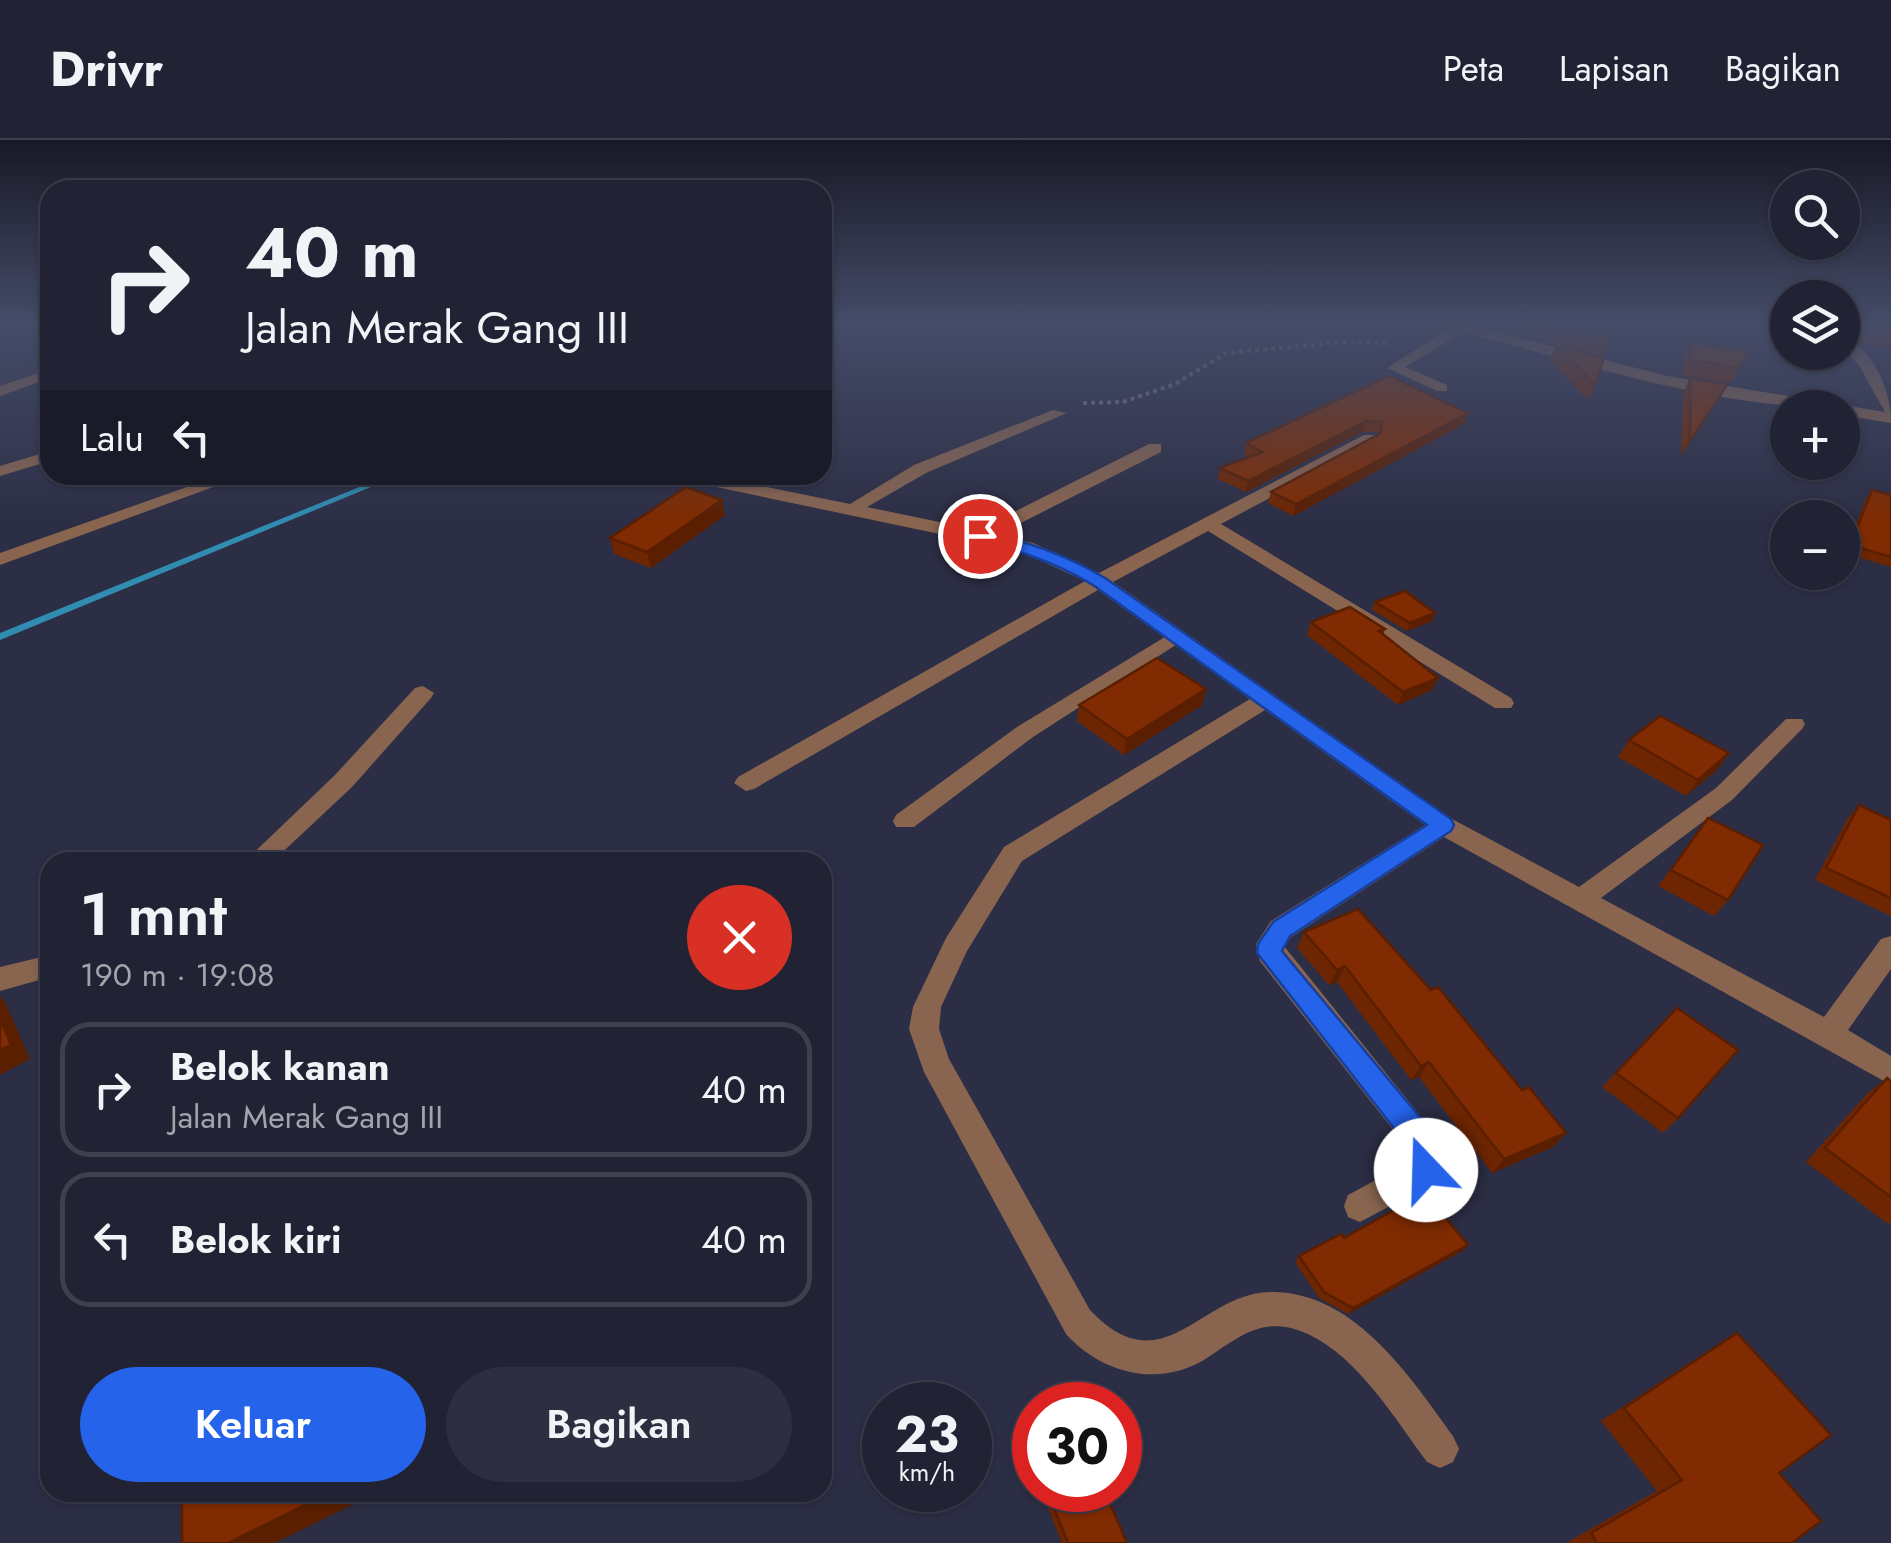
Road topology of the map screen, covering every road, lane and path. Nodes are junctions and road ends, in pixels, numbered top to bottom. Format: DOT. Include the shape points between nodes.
graph roads {
  1 [pos="1156,390"];
  2 [pos="1728,390"];
  3 [pos="1879,390"];
  4 [pos="1770,398"];
  5 [pos="1860,411"];
  6 [pos="1059,414"];
  7 [pos="1891,414"];
  8 [pos="1370,438"];
  9 [pos="1155,448"];
  10 [pos="40,459"];
  11 [pos="0,471"];
  12 [pos="209,485"];
  13 [pos="730,485"];
  14 [pos="852,511"];
  15 [pos="1209,524"];
  16 [pos="980,536"];
  17 [pos="0,559"];
  18 [pos="1099,581"];
  19 [pos="1178,635"];
  20 [pos="423,692"];
  21 [pos="1265,700"];
  22 [pos="1502,703"];
  23 [pos="1794,724"];
  24 [pos="746,783"];
  25 [pos="905,822"];
  26 [pos="1443,825"];
  27 [pos="267,852"];
  28 [pos="1578,901"];
  29 [pos="1891,946"];
  30 [pos="40,968"];
  31 [pos="0,978"];
  32 [pos="1829,1034"];
  33 [pos="1891,1072"];
  34 [pos="1360,1206"];
  35 [pos="1440,1448"];
  1 -- 6 [label="path" via="1123,402 1081,403"];
  2 -- 4 [label="street"];
  3 -- 7 [label="street"];
  5 -- 7 [label="street"];
  6 -- 14 [label="street" via="896,481"];
  8 -- 15 [label="street"];
  9 -- 16 [label="street"];
  10 -- 11 [label="street"];
  12 -- 17 [label="street"];
  13 -- 14 [label="street"];
  14 -- 16 [label="street"];
  15 -- 18 [label="street"];
  15 -- 22 [label="street"];
  16 -- 18 [label="street" via="1026,547"];
  18 -- 19 [label="street"];
  18 -- 24 [label="street"];
  19 -- 21 [label="street"];
  19 -- 25 [label="street" via="1025,732"];
  20 -- 27 [label="street" via="383,742"];
  21 -- 26 [label="street"];
  21 -- 35 [label="street" via="1013,854 956,946 924,1029 935,1062 1092,1339 1119,1354 1154,1359 1273,1308 1316,1318 1359,1352"];
  23 -- 28 [label="street" via="1724,794"];
  26 -- 28 [label="street"];
  26 -- 34 [label="street" via="1281,929 1270,944 1270,953 1427,1156 1426,1170"];
  28 -- 32 [label="street"];
  29 -- 32 [label="street"];
  30 -- 31 [label="street"];
  32 -- 33 [label="street"];
}
